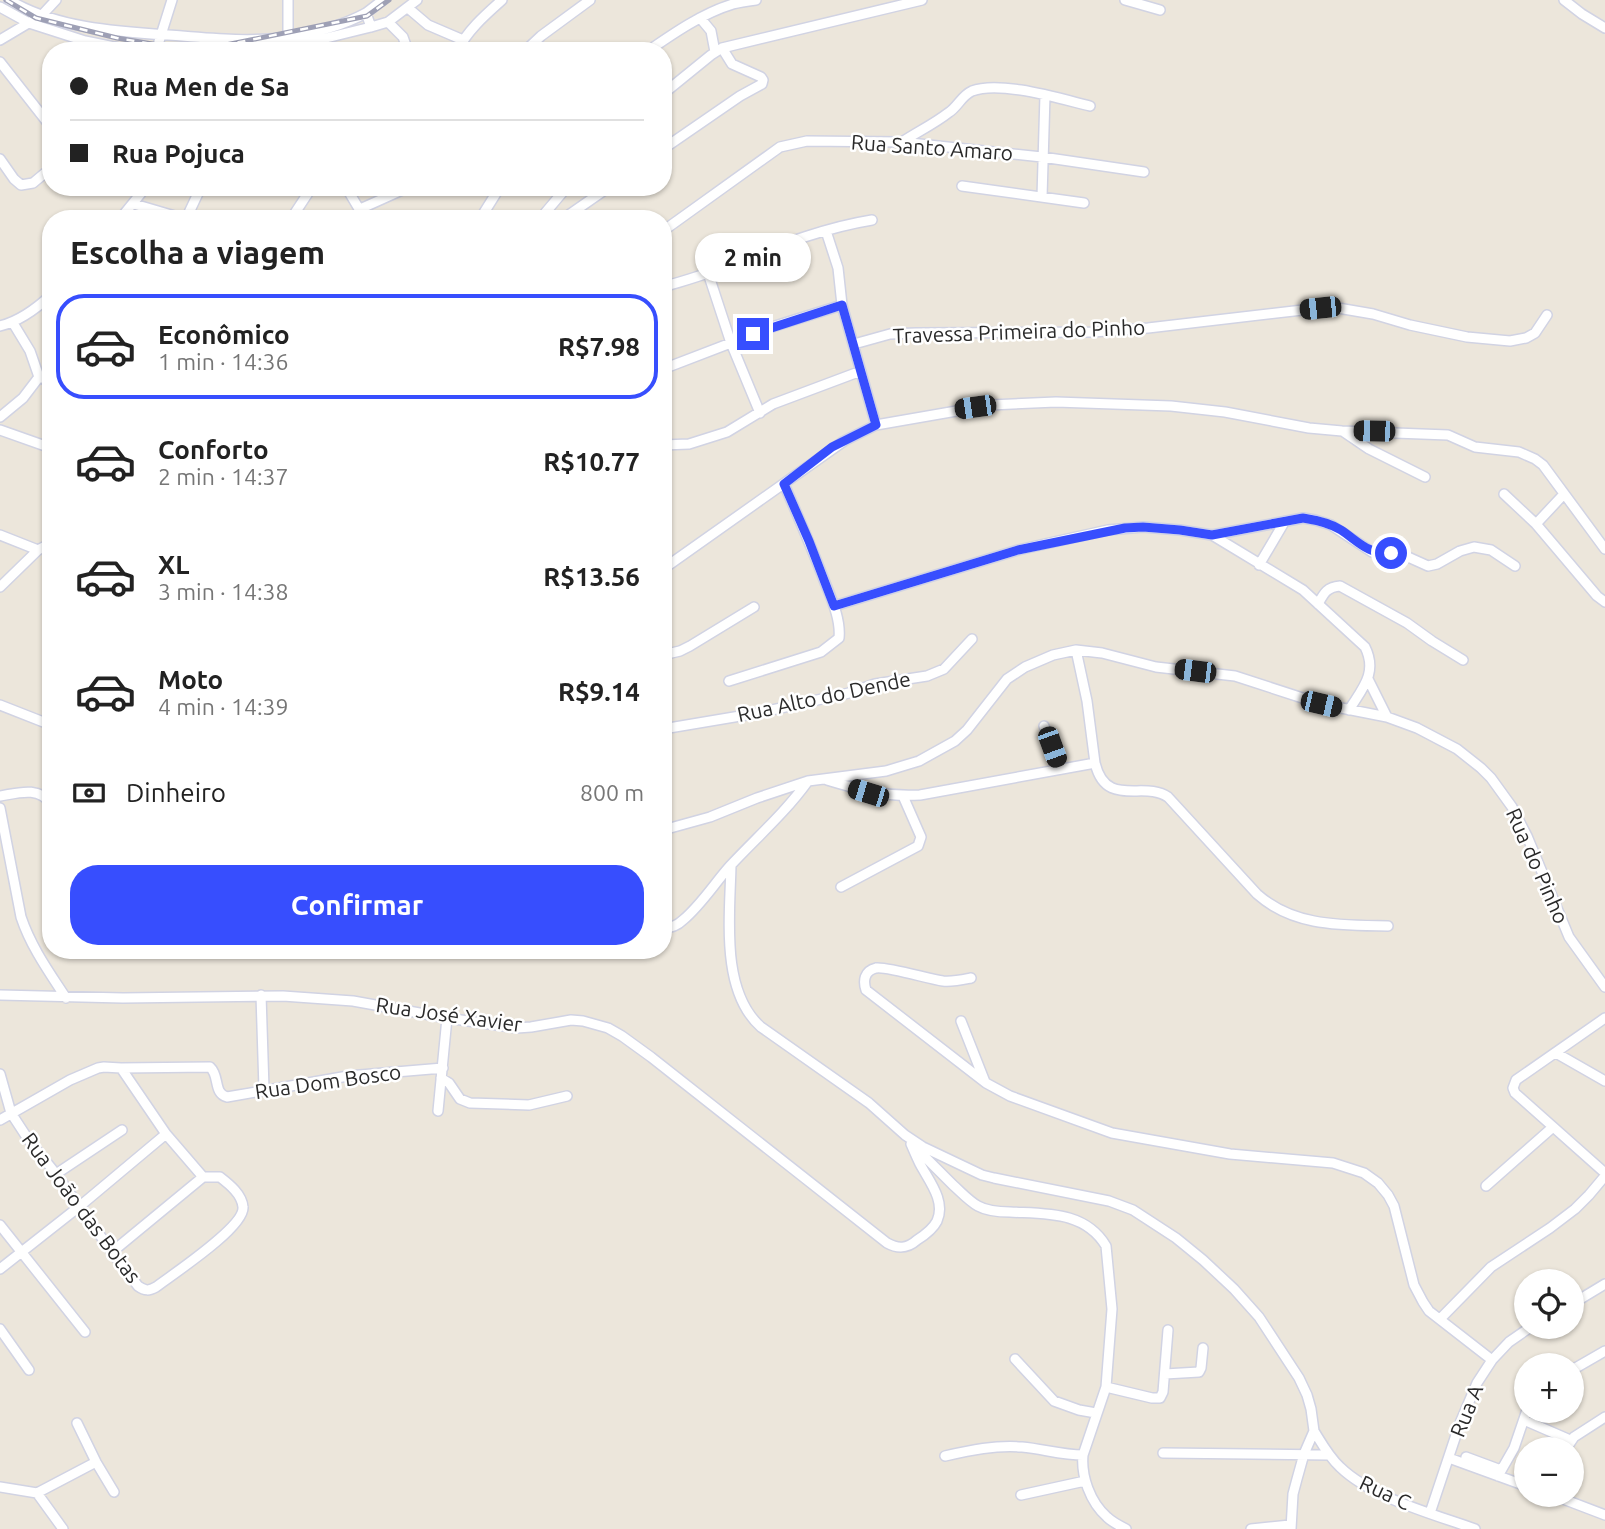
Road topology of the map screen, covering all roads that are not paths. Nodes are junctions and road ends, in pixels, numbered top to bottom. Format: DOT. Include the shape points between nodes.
graph roads {
  1 [pos="9,0"];
  2 [pos="56,0"];
  3 [pos="172,0"];
  4 [pos="288,0"];
  5 [pos="383,0"];
  6 [pos="417,0"];
  7 [pos="502,0"];
  8 [pos="590,0"];
  9 [pos="756,0"];
  10 [pos="922,0"];
  11 [pos="1125,0"];
  12 [pos="1564,0"];
  13 [pos="732,2"];
  14 [pos="0,7"];
  15 [pos="408,8"];
  16 [pos="1160,10"];
  17 [pos="366,13"];
  18 [pos="42,15"];
  19 [pos="701,19"];
  20 [pos="388,22"];
  21 [pos="29,23"];
  22 [pos="371,27"];
  23 [pos="1605,29"];
  24 [pos="161,35"];
  25 [pos="288,37"];
  26 [pos="0,40"];
  27 [pos="463,40"];
  28 [pos="90,42"];
  29 [pos="159,42"];
  30 [pos="310,42"];
  31 [pos="405,42"];
  32 [pos="535,42"];
  33 [pos="662,42"];
  34 [pos="718,50"];
  35 [pos="0,62"];
  36 [pos="672,87"];
  37 [pos="1045,95"];
  38 [pos="1090,106"];
  39 [pos="42,116"];
  40 [pos="901,142"];
  41 [pos="672,143"];
  42 [pos="1042,157"];
  43 [pos="0,159"];
  44 [pos="1143,172"];
  45 [pos="42,176"];
  46 [pos="962,186"];
  47 [pos="140,196"];
  48 [pos="352,196"];
  49 [pos="389,196"];
  50 [pos="559,196"];
  51 [pos="596,196"];
  52 [pos="1042,197"];
  53 [pos="1084,203"];
  54 [pos="134,204"];
  55 [pos="360,209"];
  56 [pos="128,210"];
  57 [pos="154,210"];
  58 [pos="548,210"];
  59 [pos="576,210"];
  60 [pos="872,220"];
  61 [pos="672,225"];
  62 [pos="826,231"];
  63 [pos="708,273"];
  64 [pos="672,283"];
  65 [pos="42,303"];
  66 [pos="842,305"];
  67 [pos="1547,315"];
  68 [pos="13,323"];
  69 [pos="0,326"];
  70 [pos="730,343"];
  71 [pos="853,344"];
  72 [pos="672,366"];
  73 [pos="861,371"];
  74 [pos="39,377"];
  75 [pos="42,378"];
  76 [pos="760,413"];
  77 [pos="0,417"];
  78 [pos="876,425"];
  79 [pos="0,430"];
  80 [pos="1342,431"];
  81 [pos="42,445"];
  82 [pos="672,445"];
  83 [pos="1425,477"];
  84 [pos="784,484"];
  85 [pos="1504,494"];
  86 [pos="1564,494"];
  87 [pos="1285,521"];
  88 [pos="1535,524"];
  89 [pos="0,535"];
  90 [pos="1212,535"];
  91 [pos="42,548"];
  92 [pos="1605,549"];
  93 [pos="38,550"];
  94 [pos="672,562"];
  95 [pos="1259,565"];
  96 [pos="1515,566"];
  97 [pos="0,587"];
  98 [pos="1605,602"];
  99 [pos="1318,604"];
  100 [pos="834,606"];
  101 [pos="754,607"];
  102 [pos="972,639"];
  103 [pos="672,650"];
  104 [pos="1076,650"];
  105 [pos="1463,660"];
  106 [pos="1368,679"];
  107 [pos="729,681"];
  108 [pos="0,705"];
  109 [pos="1349,710"];
  110 [pos="1387,717"];
  111 [pos="42,721"];
  112 [pos="1044,726"];
  113 [pos="672,727"];
  114 [pos="1095,763"];
  115 [pos="1060,769"];
  116 [pos="822,779"];
  117 [pos="808,781"];
  118 [pos="42,795"];
  119 [pos="0,796"];
  120 [pos="903,796"];
  121 [pos="0,811"];
  122 [pos="672,828"];
  123 [pos="730,865"];
  124 [pos="841,887"];
  125 [pos="672,926"];
  126 [pos="1388,926"];
  127 [pos="971,978"];
  128 [pos="1605,986"];
  129 [pos="0,995"];
  130 [pos="261,995"];
  131 [pos="66,998"];
  132 [pos="447,1018"];
  133 [pos="1605,1018"];
  134 [pos="961,1021"];
  135 [pos="1556,1053"];
  136 [pos="121,1068"];
  137 [pos="442,1073"];
  138 [pos="0,1076"];
  139 [pos="1605,1082"];
  140 [pos="986,1083"];
  141 [pos="264,1089"];
  142 [pos="567,1096"];
  143 [pos="438,1111"];
  144 [pos="11,1114"];
  145 [pos="0,1120"];
  146 [pos="1553,1127"];
  147 [pos="122,1130"];
  148 [pos="166,1134"];
  149 [pos="905,1135"];
  150 [pos="911,1144"];
  151 [pos="56,1174"];
  152 [pos="200,1174"];
  153 [pos="1605,1174"];
  154 [pos="1486,1186"];
  155 [pos="80,1206"];
  156 [pos="0,1225"];
  157 [pos="112,1252"];
  158 [pos="21,1253"];
  159 [pos="0,1269"];
  160 [pos="1605,1284"];
  161 [pos="1584,1297"];
  162 [pos="1440,1319"];
  163 [pos="0,1329"];
  164 [pos="1168,1330"];
  165 [pos="85,1332"];
  166 [pos="1514,1339"];
  167 [pos="1203,1348"];
  168 [pos="1605,1352"];
  169 [pos="1015,1359"];
  170 [pos="1492,1360"];
  171 [pos="1584,1363"];
  172 [pos="29,1370"];
  173 [pos="1165,1374"];
  174 [pos="1105,1387"];
  175 [pos="1096,1413"];
  176 [pos="1605,1417"];
  177 [pos="77,1423"];
  178 [pos="1522,1423"];
  179 [pos="1536,1423"];
  180 [pos="1314,1431"];
  181 [pos="1557,1437"];
  182 [pos="1579,1437"];
  183 [pos="1163,1452"];
  184 [pos="1304,1454"];
  185 [pos="945,1455"];
  186 [pos="1083,1455"];
  187 [pos="1329,1455"];
  188 [pos="1450,1455"];
  189 [pos="96,1462"];
  190 [pos="1499,1473"];
  191 [pos="1514,1480"];
  192 [pos="1086,1481"];
  193 [pos="0,1487"];
  194 [pos="114,1492"];
  195 [pos="37,1493"];
  196 [pos="1021,1495"];
  197 [pos="1583,1507"];
  198 [pos="1430,1513"];
  199 [pos="1605,1515"];
  200 [pos="1290,1527"];
  201 [pos="63,1529"];
  202 [pos="1126,1529"];
  203 [pos="1251,1529"];
  204 [pos="1475,1529"];
  1 -- 18 [label="street"];
  2 -- 18 [label="street"];
  3 -- 24 [label="street"];
  4 -- 25 [label="street"];
  5 -- 17 [label="street"];
  6 -- 15 [label="street"];
  7 -- 27 [label="street"];
  8 -- 32 [label="street"];
  9 -- 13 [label="street"];
  10 -- 34 [label="street"];
  11 -- 16 [label="street"];
  12 -- 23 [label="street"];
  13 -- 19 [label="street"];
  14 -- 21 [label="street"];
  15 -- 20 [label="street"];
  15 -- 27 [label="street" via="428,25"];
  17 -- 22 [label="street"];
  17 -- 25 [label="street" via="341,25"];
  18 -- 21 [label="street"];
  18 -- 24 [label="street" via="89,27"];
  19 -- 33 [label="street"];
  19 -- 34 [label="street"];
  20 -- 22 [label="street"];
  20 -- 31 [label="street"];
  21 -- 26 [label="street"];
  21 -- 28 [label="street"];
  22 -- 30 [label="street"];
  24 -- 25 [label="street"];
  24 -- 29 [label="street"];
  34 -- 36 [label="street"];
  34 -- 41 [label="street" via="732,64 764,80"];
  35 -- 39 [label="street"];
  37 -- 38 [label="street"];
  37 -- 40 [label="street" via="975,90 949,113"];
  37 -- 42 [label="street"];
  40 -- 42 [label="street, Rua Santo Amaro"];
  40 -- 61 [label="street, Rua Santo Amaro" via="807,141 780,147"];
  42 -- 44 [label="street, Rua Santo Amaro"];
  42 -- 52 [label="street"];
  43 -- 45 [label="street" via="21,185"];
  46 -- 52 [label="street"];
  47 -- 54 [label="street"];
  48 -- 55 [label="street"];
  49 -- 55 [label="street"];
  50 -- 58 [label="street"];
  51 -- 59 [label="street"];
  52 -- 53 [label="street"];
  54 -- 56 [label="street"];
  54 -- 57 [label="street"];
  60 -- 62 [label="street"];
  62 -- 63 [label="street"];
  62 -- 66 [label="street" via="836,258"];
  63 -- 64 [label="street"];
  63 -- 70 [label="street"];
  65 -- 68 [label="street"];
  66 -- 70 [label="street"];
  66 -- 71 [label="street"];
  67 -- 71 [label="street, Travessa Primeira do Pinho" via="1535,333 1510,341 1467,337 1354,310 1320,308 1093,332 890,334"];
  68 -- 69 [label="street"];
  68 -- 74 [label="street"];
  70 -- 72 [label="street"];
  70 -- 76 [label="street"];
  71 -- 73 [label="street"];
  73 -- 76 [label="street"];
  73 -- 78 [label="street"];
  74 -- 75 [label="street"];
  74 -- 77 [label="street"];
  76 -- 82 [label="street" via="727,432"];
  78 -- 80 [label="street" via="991,405 1056,402 1171,405"];
  78 -- 84 [label="street" via="832,447"];
  79 -- 81 [label="street"];
  80 -- 83 [label="street"];
  80 -- 86 [label="street" via="1448,435 1475,447 1519,452 1543,465"];
  84 -- 94 [label="street"];
  84 -- 100 [label="street"];
  85 -- 88 [label="street"];
  86 -- 88 [label="street"];
  86 -- 92 [label="street"];
  87 -- 90 [label="street"];
  87 -- 95 [label="street"];
  87 -- 96 [label="street" via="1315,520 1341,530 1372,552 1398,554 1428,566 1474,547 1491,550"];
  88 -- 98 [label="street"];
  89 -- 93 [label="street"];
  90 -- 95 [label="street"];
  90 -- 100 [label="street" via="1143,527 1108,530 1018,550"];
  91 -- 93 [label="street"];
  93 -- 97 [label="street"];
  95 -- 99 [label="street"];
  99 -- 105 [label="street" via="1326,590 1340,586"];
  99 -- 106 [label="street" via="1365,647"];
  100 -- 107 [label="street" via="839,638 821,652"];
  101 -- 103 [label="street" via="690,646"];
  102 -- 113 [label="street, Rua Alto do Dende" via="944,669 927,676"];
  104 -- 109 [label="street, Rua do Pinho" via="1156,667 1235,676"];
  104 -- 114 [label="street"];
  104 -- 116 [label="street, Rua do Pinho" via="1014,673 967,730 933,754 886,771"];
  106 -- 109 [label="street"];
  106 -- 110 [label="street"];
  108 -- 111 [label="street"];
  109 -- 110 [label="street, Rua do Pinho"];
  110 -- 128 [label="street, Rua do Pinho" via="1457,749 1491,778 1527,836 1569,937"];
  112 -- 115 [label="street"];
  114 -- 115 [label="street"];
  114 -- 126 [label="street" via="1106,785 1168,797 1268,904 1314,922"];
  115 -- 120 [label="street"];
  116 -- 117 [label="street, Rua do Pinho"];
  116 -- 120 [label="street" via="868,793"];
  117 -- 122 [label="street, Rua do Pinho"];
  117 -- 123 [label="street" via="776,821"];
  118 -- 119 [label="street"];
  120 -- 124 [label="street" via="921,838 918,846"];
  121 -- 131 [label="street" via="26,932"];
  123 -- 125 [label="street" via="689,914"];
  123 -- 149 [label="street" via="730,950 735,981 752,1019 869,1102"];
  127 -- 140 [label="street" via="946,981 875,968 863,983 866,990"];
  129 -- 131 [label="street, Rua José Xavier"];
  130 -- 131 [label="street, Rua José Xavier"];
  130 -- 132 [label="street, Rua José Xavier" via="353,1001"];
  130 -- 141 [label="street"];
  132 -- 137 [label="street"];
  132 -- 150 [label="street, Rua José Xavier" via="517,1028 571,1020 608,1028 894,1247 914,1243 931,1229 939,1214 936,1193"];
  133 -- 135 [label="street"];
  134 -- 140 [label="street"];
  135 -- 139 [label="street"];
  135 -- 146 [label="street" via="1516,1080 1513,1088"];
  136 -- 141 [label="street, Rua Dom Bosco" via="210,1067 222,1096"];
  136 -- 144 [label="street" via="91,1071"];
  136 -- 148 [label="street"];
  137 -- 141 [label="street, Rua Dom Bosco" via="348,1076"];
  137 -- 142 [label="street" via="460,1099 470,1102 529,1105"];
  137 -- 143 [label="street"];
  138 -- 144 [label="street, Rua João das Botas"];
  140 -- 162 [label="street" via="1112,1133 1230,1154 1333,1163 1364,1173 1378,1183 1394,1206 1414,1285 1429,1311"];
  144 -- 145 [label="street"];
  144 -- 151 [label="street, Rua João das Botas"];
  146 -- 153 [label="street"];
  146 -- 154 [label="street"];
  147 -- 151 [label="street"];
  148 -- 152 [label="street"];
  148 -- 155 [label="street"];
  149 -- 150 [label="street"];
  149 -- 180 [label="street" via="982,1175 1121,1205 1176,1238 1259,1317 1303,1386"];
  150 -- 174 [label="street" via="978,1207 1067,1217 1101,1237 1108,1254 1112,1309"];
  151 -- 155 [label="street, Rua João das Botas"];
  152 -- 157 [label="street"];
  152 -- 157 [label="street, Rua João das Botas" via="220,1177 234,1189 243,1207 237,1223 197,1258 146,1290"];
  153 -- 162 [label="street" via="1575,1209 1491,1267"];
  155 -- 157 [label="street, Rua João das Botas"];
  155 -- 158 [label="street"];
  156 -- 158 [label="street"];
  158 -- 159 [label="street"];
  158 -- 165 [label="street"];
  160 -- 161 [label="street"];
  162 -- 170 [label="street"];
  163 -- 172 [label="street"];
  164 -- 173 [label="street"];
  166 -- 170 [label="street, Rua A"];
  167 -- 173 [label="street" via="1199,1372"];
  168 -- 171 [label="street"];
  169 -- 175 [label="street" via="1054,1401"];
  170 -- 188 [label="street, Rua A" via="1471,1396"];
  173 -- 174 [label="street" via="1163,1392 1157,1399"];
  174 -- 175 [label="street"];
  175 -- 186 [label="street"];
  176 -- 182 [label="street"];
  177 -- 189 [label="street"];
  178 -- 190 [label="street"];
  179 -- 181 [label="street"];
  180 -- 184 [label="street"];
  180 -- 187 [label="street, Rua C"];
  183 -- 184 [label="street"];
  184 -- 187 [label="street"];
  184 -- 200 [label="street"];
  185 -- 186 [label="street" via="1007,1446"];
  186 -- 192 [label="street"];
  187 -- 198 [label="street, Rua C" via="1363,1486"];
  188 -- 190 [label="street"];
  188 -- 198 [label="street, Rua A"];
  189 -- 194 [label="street"];
  189 -- 195 [label="street"];
  190 -- 191 [label="street"];
  192 -- 196 [label="street"];
  192 -- 202 [label="street" via="1097,1505"];
  193 -- 195 [label="street"];
  195 -- 201 [label="street"];
  197 -- 199 [label="street"];
  198 -- 204 [label="street, Rua C"];
  200 -- 203 [label="street"];
}
